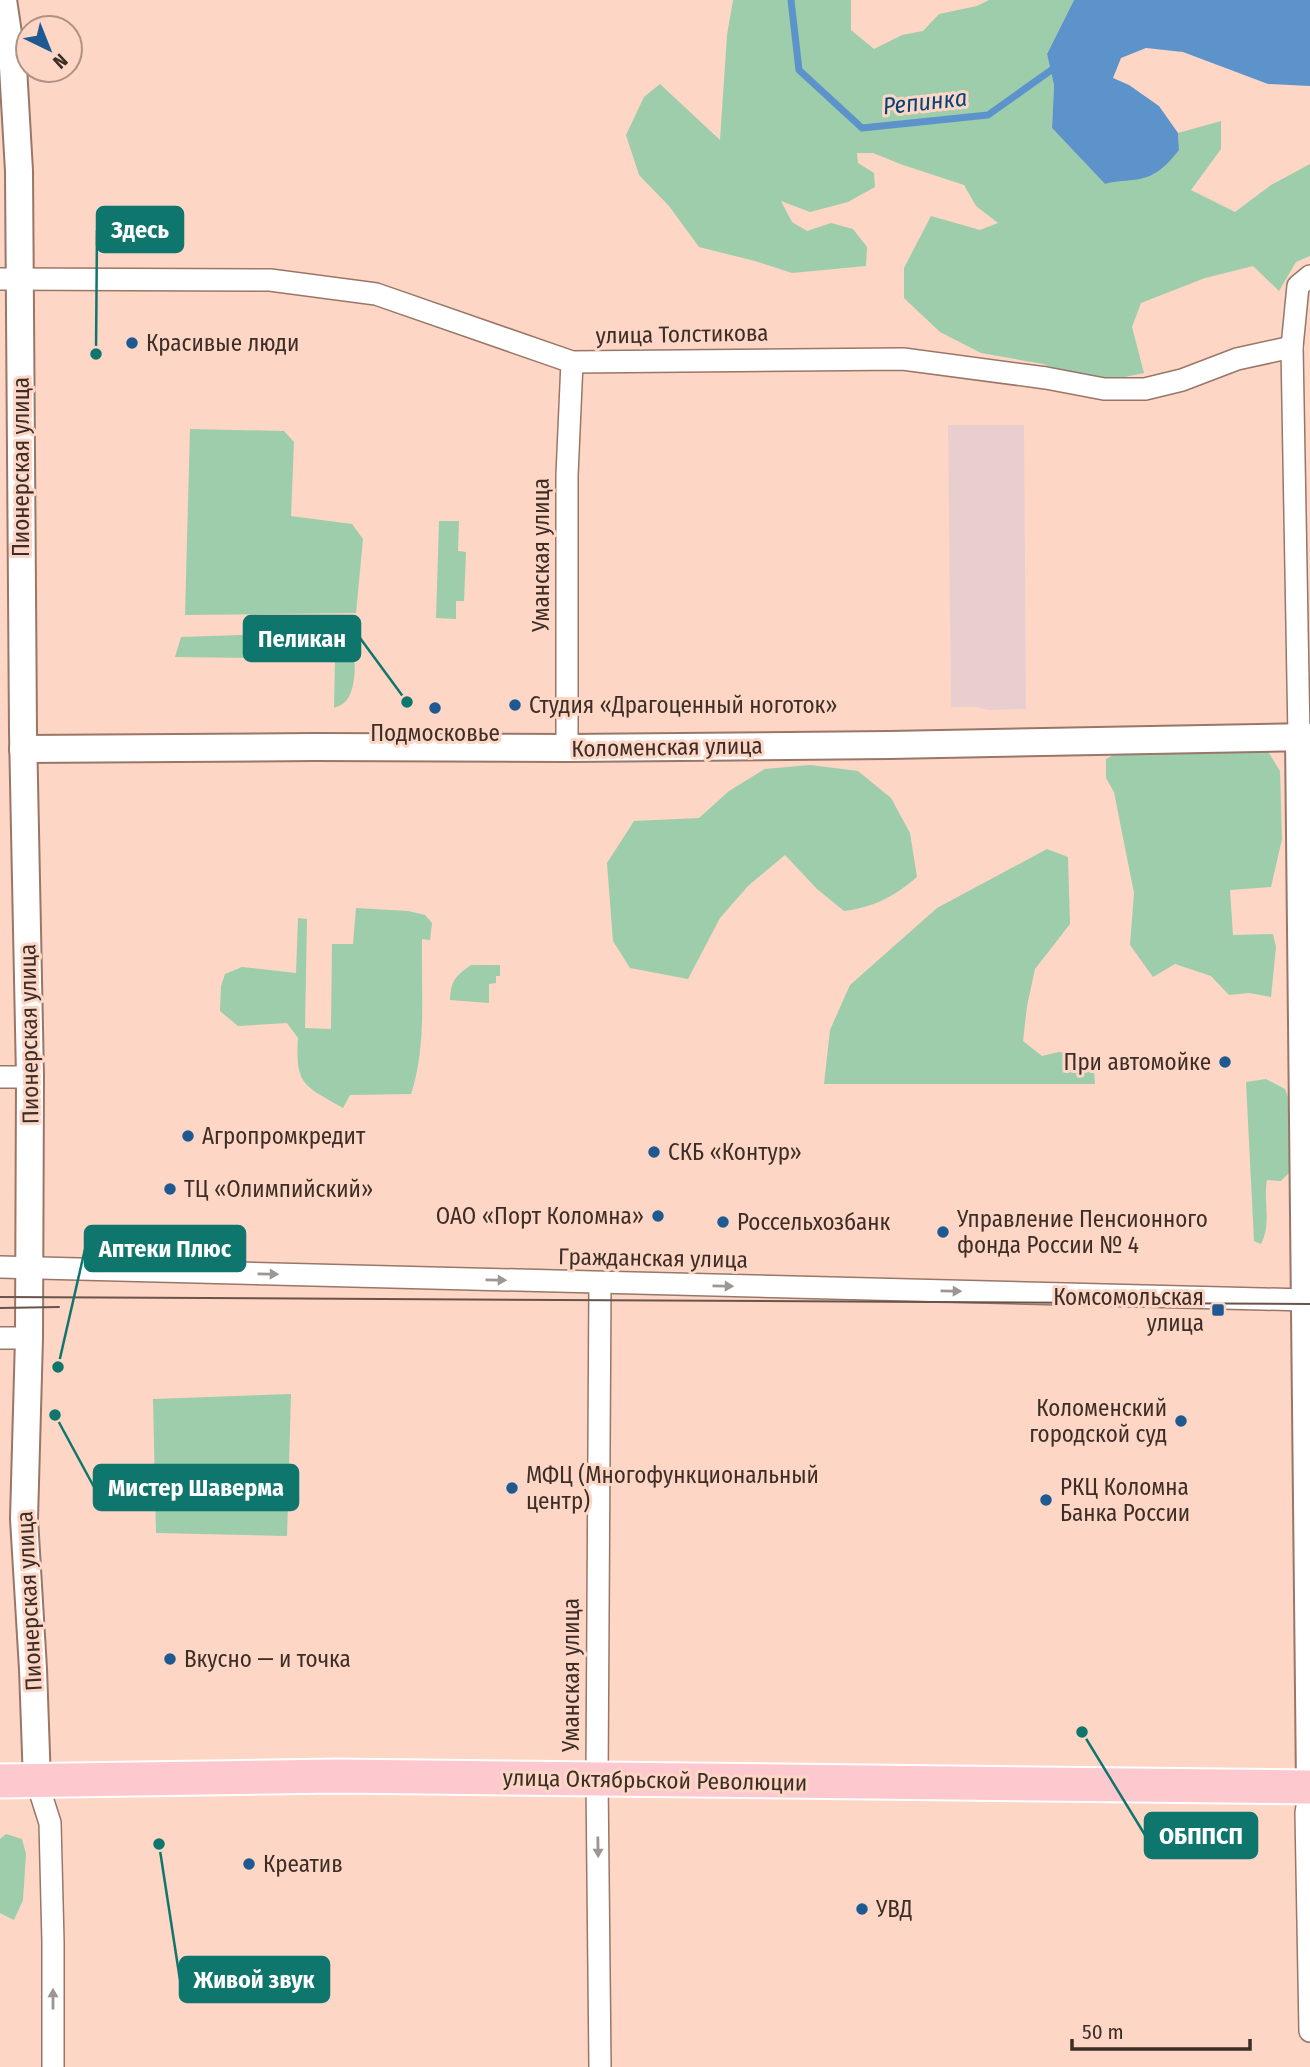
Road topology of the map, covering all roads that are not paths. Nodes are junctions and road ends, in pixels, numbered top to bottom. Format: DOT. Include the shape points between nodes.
graph roads {
  1 [pos="3,0"];
  2 [pos="1310,276"];
  3 [pos="10,280"];
  4 [pos="1292,347"];
  5 [pos="572,362"];
  6 [pos="1305,737"];
  7 [pos="567,748"];
  8 [pos="23,749"];
  9 [pos="0,1077"];
  10 [pos="30,1077"];
  11 [pos="0,1267"];
  12 [pos="29,1268"];
  13 [pos="600,1283"];
  14 [pos="1307,1315"];
  15 [pos="0,1338"];
  16 [pos="29,1338"];
  17 [pos="597,1779"];
  18 [pos="0,1781"];
  19 [pos="37,1782"];
  20 [pos="1310,1787"];
  21 [pos="1310,2031"];
  22 [pos="53,2067"];
  23 [pos="600,2067"];
  1 -- 3 [label="street, Пионерская улица" via="13,67 19,172"];
  2 -- 4 [label="street" via="1298,286"];
  3 -- 5 [label="street, улица Толстикова" via="270,280 376,294"];
  3 -- 8 [label="street, Пионерская улица"];
  4 -- 5 [label="street, улица Толстикова" via="1237,359 1145,389 1104,389 903,359"];
  4 -- 6 [label="street"];
  5 -- 7 [label="street, Уманская улица" via="567,475"];
  6 -- 7 [label="street, Коломенская улица"];
  6 -- 14 [label="street"];
  7 -- 8 [label="street, Коломенская улица"];
  8 -- 10 [label="street, Пионерская улица"];
  9 -- 10 [label="street"];
  10 -- 12 [label="street, Пионерская улица"];
  11 -- 12 [label="street, Гражданская улица"];
  12 -- 13 [label="street, Гражданская улица, one-way"];
  12 -- 16 [label="street, Пионерская улица"];
  13 -- 14 [label="street, Гражданская улица, one-way"];
  13 -- 17 [label="street, Уманская улица"];
  14 -- 20 [label="street"];
  15 -- 16 [label="street"];
  16 -- 19 [label="street, Пионерская улица" via="24,1519"];
  17 -- 19 [label="main road, улица Октябрьской Революции" via="337,1776"];
  17 -- 20 [label="main road, улица Октябрьской Революции"];
  17 -- 23 [label="street, Уманская улица, one-way"];
  18 -- 19 [label="main road, улица Октябрьской Революции"];
  22 -- 19 [label="street, Пионерская улица, one-way" via="50,1823"];
  20 -- 21 [label="street" via="1306,1813"];
}
